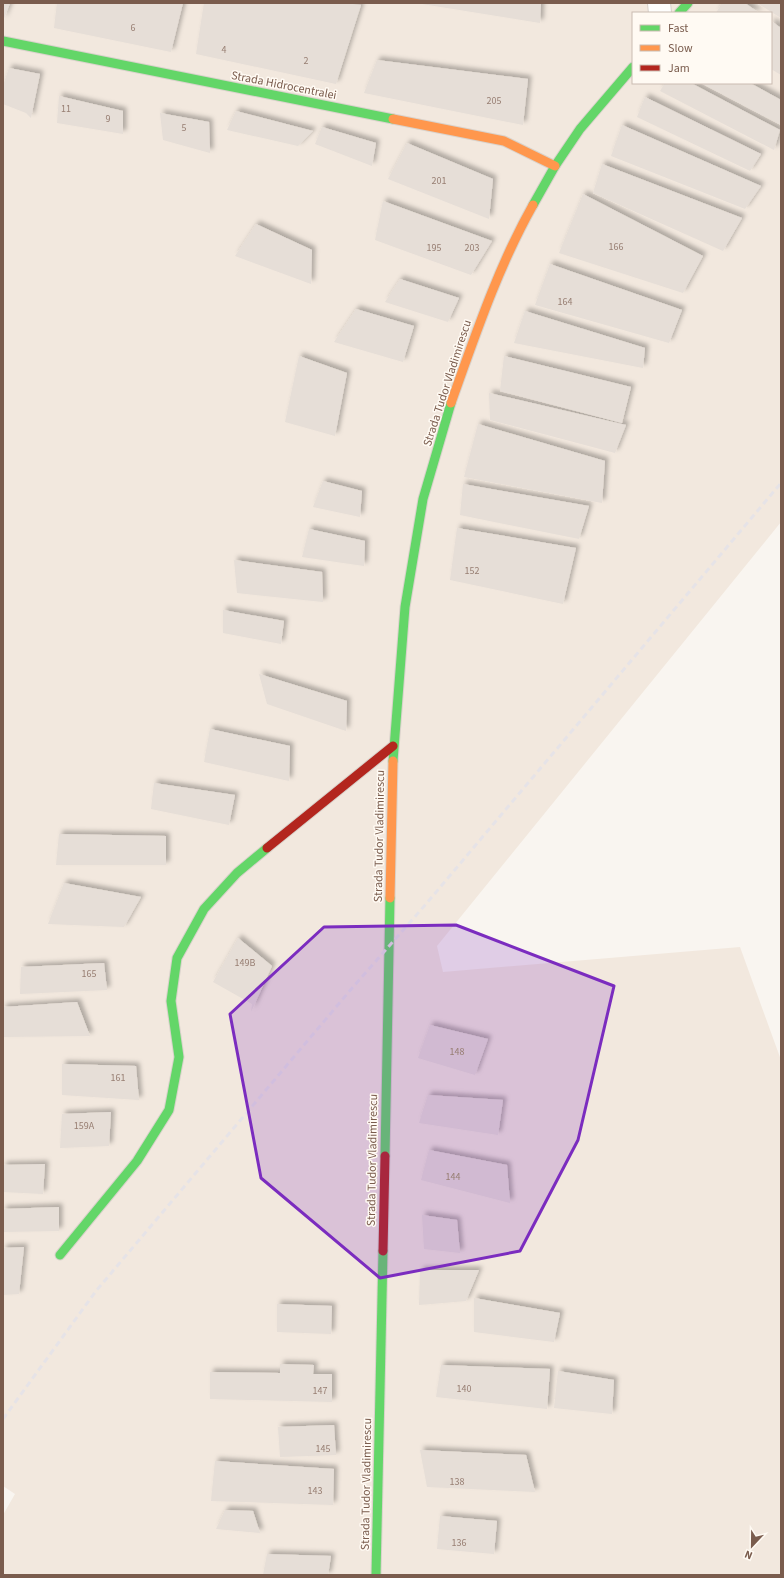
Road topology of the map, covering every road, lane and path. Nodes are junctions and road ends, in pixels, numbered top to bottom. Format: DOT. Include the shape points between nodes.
graph roads {
  1 [pos="688,3"];
  2 [pos="680,12"];
  3 [pos="3,41"];
  4 [pos="632,68"];
  5 [pos="555,166"];
  6 [pos="393,746"];
  7 [pos="60,1255"];
  8 [pos="376,1575"];
  1 -- 2 [label="main road"];
  3 -- 5 [label="main road, Strada Hidrocentralei" via="504,141"];
  4 -- 5 [label="main road, Strada Tudor Vladimirescu" via="580,129"];
  5 -- 6 [label="main road, Strada Tudor Vladimirescu" via="522,225 484,310 449,408 423,499 405,608"];
  6 -- 7 [label="main road, Strada Tudor Vladimirescu" via="237,873 204,909 177,958 171,1001 179,1057 169,1110 137,1161"];
  6 -- 8 [label="main road, Strada Tudor Vladimirescu"];
}
